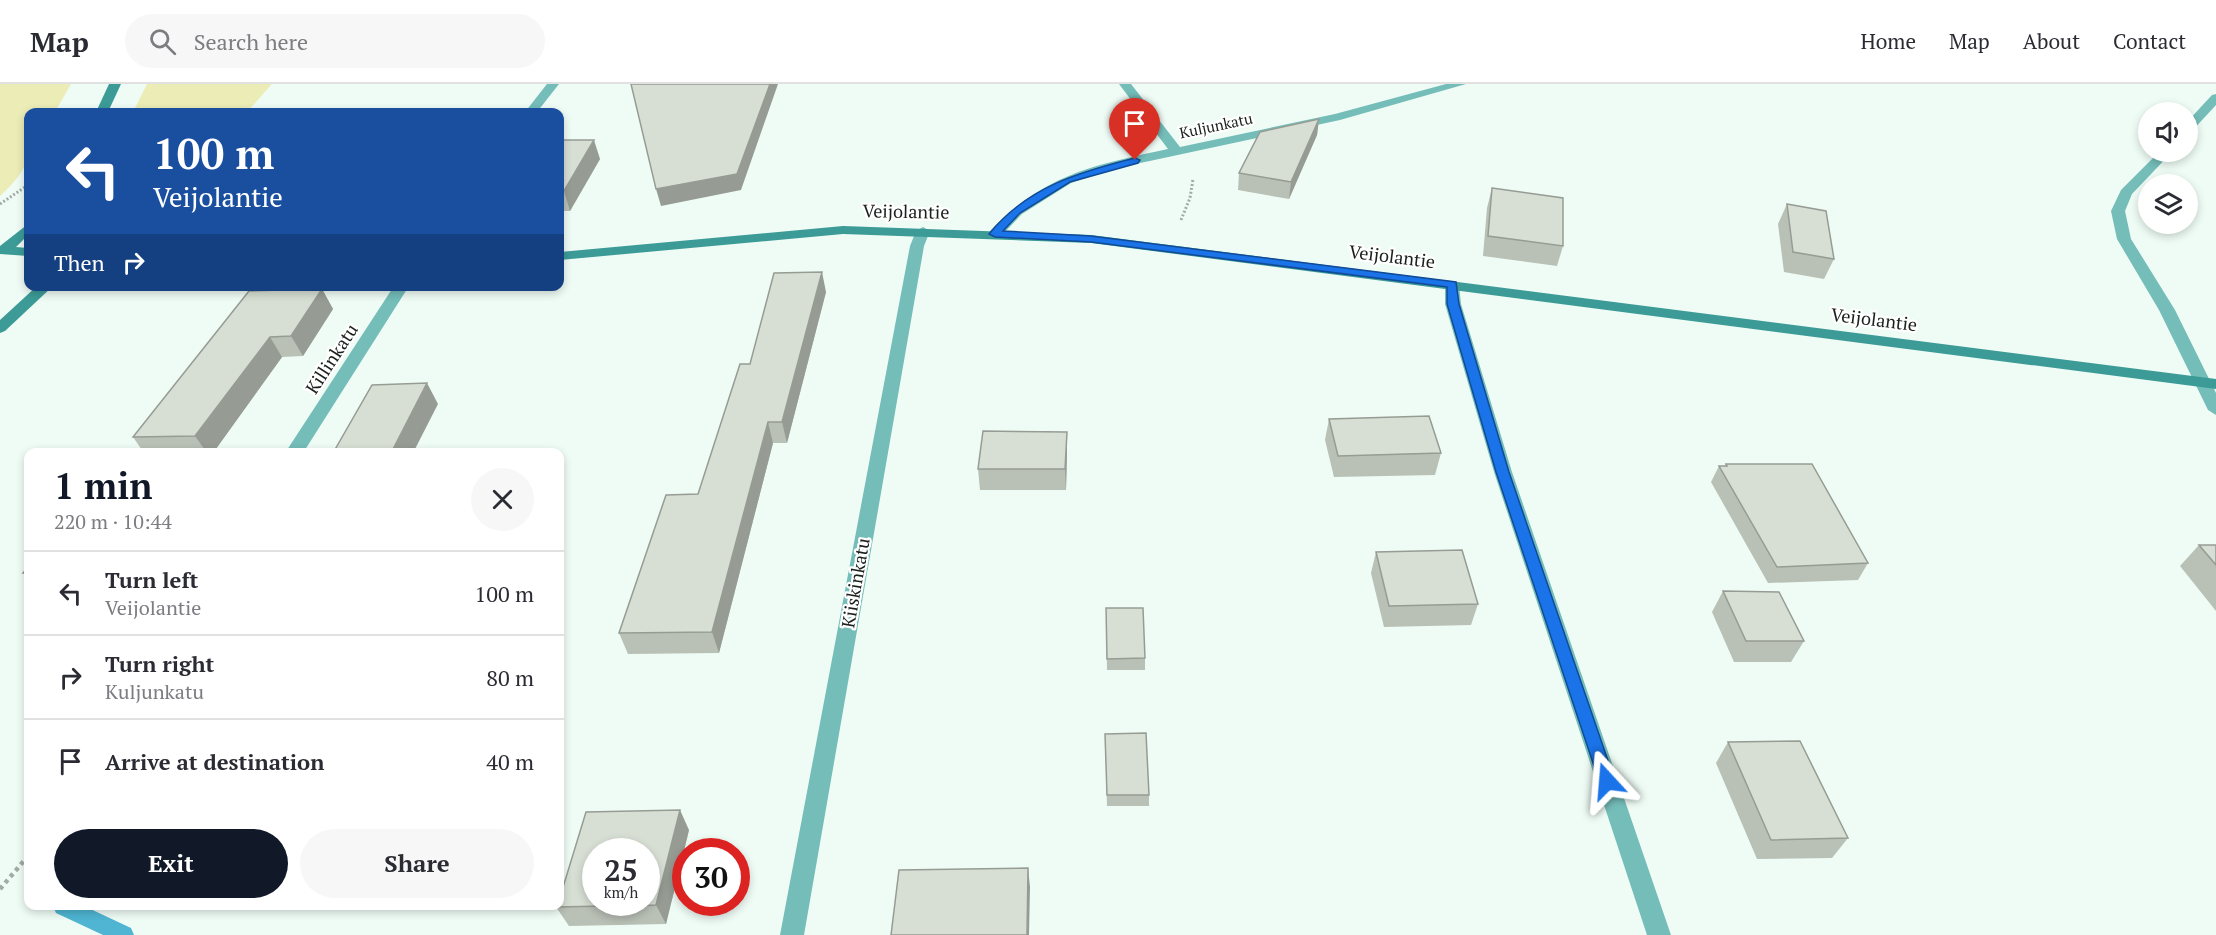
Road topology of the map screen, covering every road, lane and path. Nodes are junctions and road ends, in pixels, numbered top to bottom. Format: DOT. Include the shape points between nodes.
graph roads {
  1 [pos="115,84"];
  2 [pos="553,84"];
  3 [pos="1125,84"];
  4 [pos="1460,84"];
  5 [pos="2216,98"];
  6 [pos="104,108"];
  7 [pos="534,108"];
  8 [pos="2198,117"];
  9 [pos="1177,152"];
  10 [pos="2156,162"];
  11 [pos="24,188"];
  12 [pos="0,204"];
  13 [pos="24,231"];
  14 [pos="923,231"];
  15 [pos="995,234"];
  16 [pos="1170,249"];
  17 [pos="2,250"];
  18 [pos="24,252"];
  19 [pos="564,256"];
  20 [pos="1452,285"];
  21 [pos="41,291"];
  22 [pos="399,291"];
  23 [pos="0,328"];
  24 [pos="2209,383"];
  25 [pos="2216,410"];
  26 [pos="297,448"];
  27 [pos="24,861"];
  28 [pos="0,889"];
  29 [pos="792,935"];
  30 [pos="1659,935"];
  1 -- 6 [label="street"];
  2 -- 7 [label="street"];
  3 -- 9 [label="street"];
  4 -- 9 [label="street, Kuljunkatu" via="1336,117"];
  5 -- 8 [label="street"];
  9 -- 15 [label="street, Kuljunkatu" via="1066,180 1017,211"];
  9 -- 16 [label="path" via="1193,179 1190,198"];
  10 -- 24 [label="street" via="2126,193 2118,211 2124,239"];
  11 -- 12 [label="path"];
  13 -- 17 [label="street"];
  14 -- 15 [label="street, Veijolantie"];
  14 -- 19 [label="street, Veijolantie" via="843,230"];
  14 -- 29 [label="street, Kiiskinkatu"];
  15 -- 16 [label="street, Veijolantie" via="1091,239"];
  16 -- 20 [label="street, Veijolantie"];
  17 -- 18 [label="street"];
  20 -- 24 [label="street, Veijolantie"];
  20 -- 30 [label="street" via="1453,304 1503,472"];
  21 -- 23 [label="street"];
  22 -- 26 [label="street, Killinkatu"];
  24 -- 25 [label="street"];
  27 -- 28 [label="path"];
}
